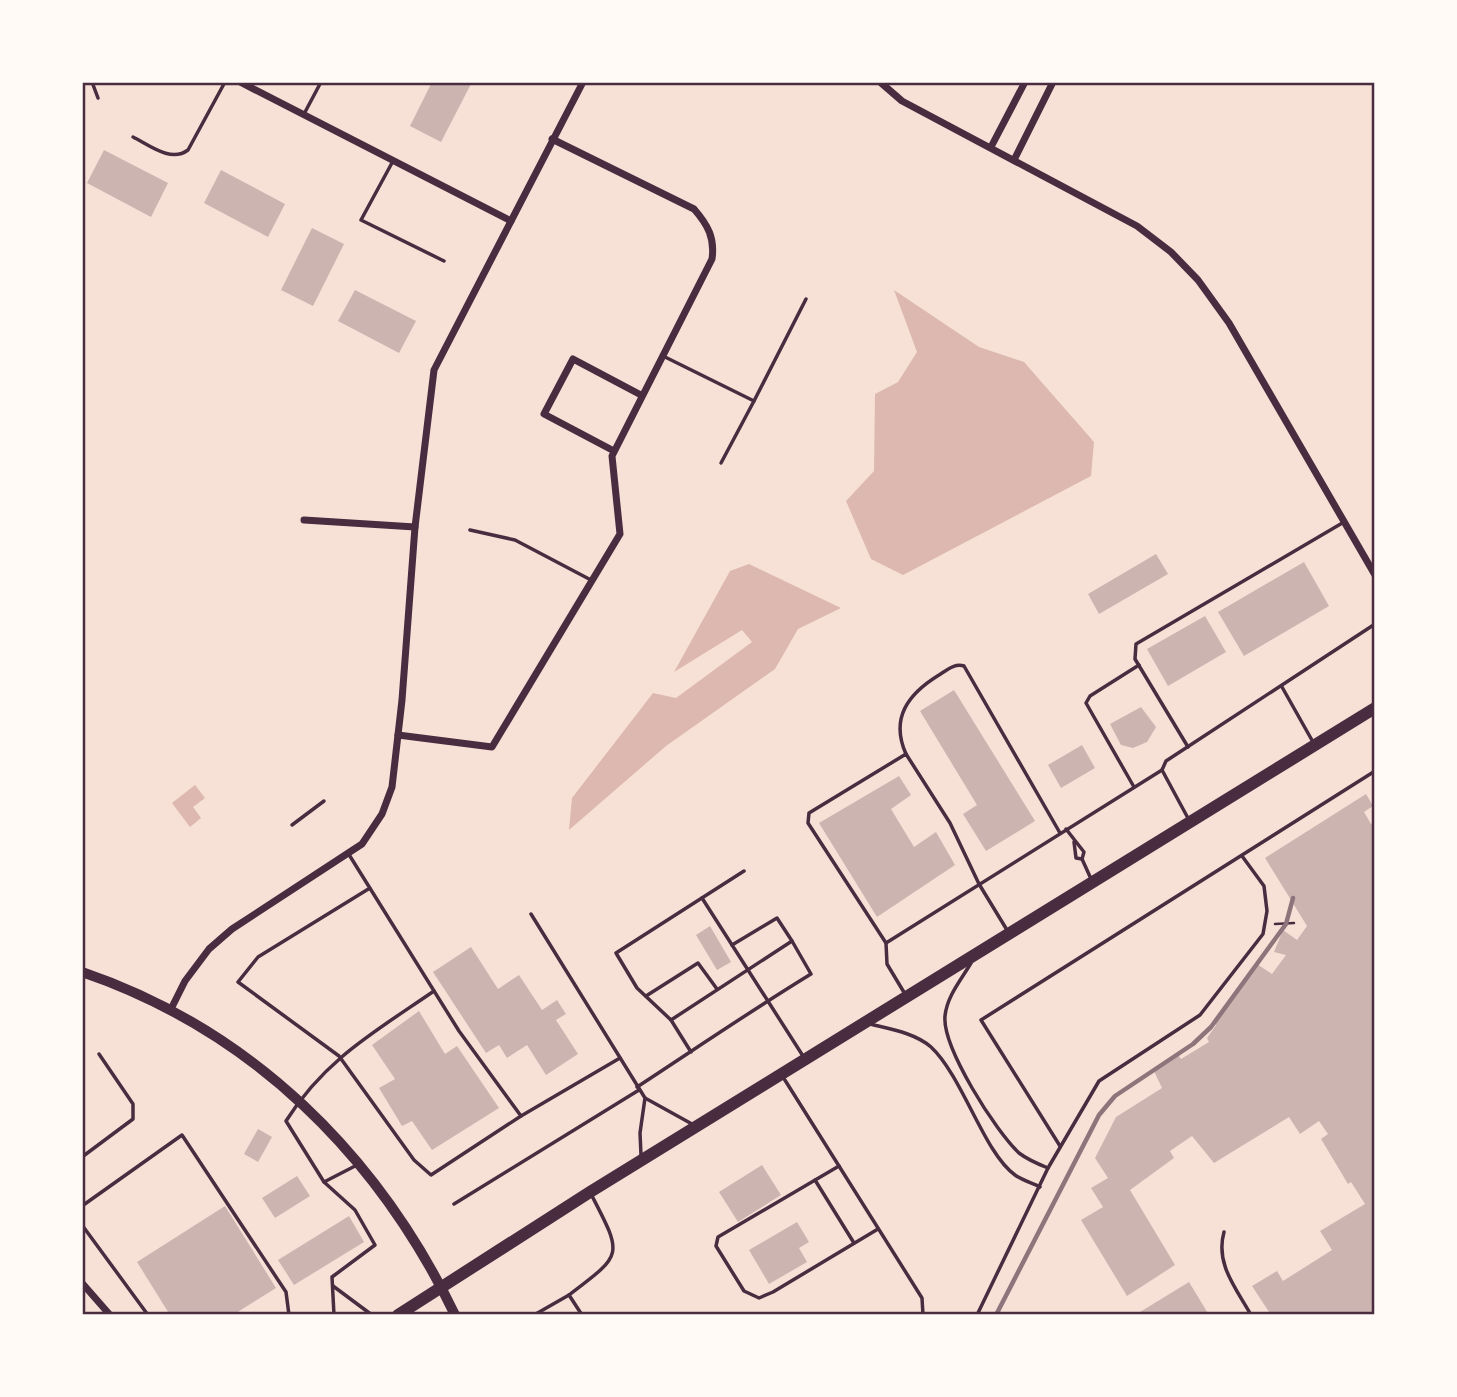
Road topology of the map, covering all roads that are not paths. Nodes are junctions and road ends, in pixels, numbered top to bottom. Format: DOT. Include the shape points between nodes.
graph roads {
  1 [pos="92,82"];
  2 [pos="225,82"];
  3 [pos="240,82"];
  4 [pos="321,82"];
  5 [pos="583,82"];
  6 [pos="880,82"];
  7 [pos="1025,82"];
  8 [pos="1053,82"];
  9 [pos="98,98"];
  10 [pos="303,115"];
  11 [pos="133,137"];
  12 [pos="552,139"];
  13 [pos="991,147"];
  14 [pos="1014,160"];
  15 [pos="393,161"];
  16 [pos="511,221"];
  17 [pos="444,261"];
  18 [pos="806,299"];
  19 [pos="662,355"];
  20 [pos="642,395"];
  21 [pos="754,401"];
  22 [pos="614,451"];
  23 [pos="721,463"];
  24 [pos="304,520"];
  25 [pos="1344,522"];
  26 [pos="415,527"];
  27 [pos="470,530"];
  28 [pos="1375,556"];
  29 [pos="1366,560"];
  30 [pos="1375,575"];
  31 [pos="592,580"];
  32 [pos="1375,624"];
  33 [pos="1139,665"];
  34 [pos="1282,687"];
  35 [pos="1375,708"];
  36 [pos="398,735"];
  37 [pos="1314,744"];
  38 [pos="1188,747"];
  39 [pos="906,754"];
  40 [pos="1161,770"];
  41 [pos="1375,771"];
  42 [pos="1134,787"];
  43 [pos="324,801"];
  44 [pos="1190,822"];
  45 [pos="292,825"];
  46 [pos="1066,830"];
  47 [pos="1060,833"];
  48 [pos="348,853"];
  49 [pos="1242,856"];
  50 [pos="744,871"];
  51 [pos="1093,883"];
  52 [pos="979,884"];
  53 [pos="370,888"];
  54 [pos="702,898"];
  55 [pos="531,914"];
  56 [pos="1010,935"];
  57 [pos="792,941"];
  58 [pos="886,943"];
  59 [pos="732,945"];
  60 [pos="974,958"];
  61 [pos="747,969"];
  62 [pos="82,972"];
  63 [pos="717,989"];
  64 [pos="434,991"];
  65 [pos="646,996"];
  66 [pos="908,999"];
  67 [pos="767,1001"];
  68 [pos="172,1009"];
  69 [pos="671,1020"];
  70 [pos="868,1023"];
  71 [pos="691,1052"];
  72 [pos="99,1054"];
  73 [pos="339,1056"];
  74 [pos="621,1058"];
  75 [pos="806,1061"];
  76 [pos="782,1075"];
  77 [pos="638,1088"];
  78 [pos="645,1098"];
  79 [pos="300,1099"];
  80 [pos="521,1116"];
  81 [pos="697,1127"];
  82 [pos="1060,1146"];
  83 [pos="82,1157"];
  84 [pos="641,1161"];
  85 [pos="361,1163"];
  86 [pos="839,1166"];
  87 [pos="1048,1168"];
  88 [pos="815,1180"];
  89 [pos="324,1182"];
  90 [pos="1040,1187"];
  91 [pos="590,1192"];
  92 [pos="454,1204"];
  93 [pos="82,1206"];
  94 [pos="82,1225"];
  95 [pos="878,1229"];
  96 [pos="1224,1232"];
  97 [pos="854,1243"];
  98 [pos="82,1283"];
  99 [pos="441,1285"];
  100 [pos="333,1286"];
  101 [pos="569,1295"];
  102 [pos="110,1315"];
  103 [pos="148,1315"];
  104 [pos="289,1315"];
  105 [pos="334,1315"];
  106 [pos="372,1315"];
  107 [pos="398,1315"];
  108 [pos="455,1315"];
  109 [pos="534,1315"];
  110 [pos="582,1315"];
  111 [pos="923,1315"];
  112 [pos="977,1315"];
  113 [pos="1251,1315"];
  1 -- 9 [label="lane"];
  2 -- 11 [label="lane" via="182,155 168,155"];
  3 -- 10 [label="street"];
  4 -- 10 [label="lane"];
  5 -- 12 [label="street"];
  6 -- 13 [label="street" via="902,101"];
  7 -- 13 [label="street"];
  8 -- 14 [label="street"];
  10 -- 15 [label="street"];
  12 -- 16 [label="street"];
  12 -- 19 [label="street" via="694,209 707,224 714,243 712,259"];
  13 -- 14 [label="street"];
  14 -- 25 [label="street" via="1137,226 1198,280 1229,323"];
  15 -- 16 [label="street"];
  15 -- 17 [label="lane" via="361,220"];
  16 -- 26 [label="street" via="434,370"];
  18 -- 21 [label="lane"];
  19 -- 20 [label="street"];
  19 -- 21 [label="lane"];
  20 -- 22 [label="street"];
  20 -- 22 [label="street" via="573,359 544,414"];
  21 -- 23 [label="lane"];
  22 -- 31 [label="street" via="620,534"];
  24 -- 26 [label="street"];
  25 -- 29 [label="street"];
  25 -- 33 [label="lane" via="1136,644"];
  26 -- 36 [label="street"];
  27 -- 31 [label="lane" via="515,540"];
  28 -- 29 [label="lane"];
  29 -- 30 [label="street"];
  31 -- 36 [label="street" via="492,747"];
  32 -- 34 [label="lane"];
  33 -- 38 [label="lane"];
  33 -- 42 [label="lane" via="1086,703"];
  34 -- 37 [label="lane"];
  34 -- 38 [label="lane"];
  35 -- 37 [label="main road"];
  36 -- 48 [label="street" via="392,787 382,814 362,844"];
  37 -- 44 [label="main road"];
  38 -- 40 [label="lane" via="1166,761"];
  39 -- 47 [label="lane" via="899,727 902,708 919,687 951,667 964,666"];
  39 -- 52 [label="lane" via="950,823"];
  39 -- 58 [label="lane" via="809,813 808,823"];
  40 -- 42 [label="lane"];
  40 -- 44 [label="lane"];
  41 -- 49 [label="lane"];
  42 -- 46 [label="lane"];
  43 -- 45 [label="lane"];
  44 -- 51 [label="main road"];
  46 -- 47 [label="lane"];
  46 -- 51 [label="lane" via="1084,852 1082,859"];
  47 -- 52 [label="lane"];
  48 -- 53 [label="lane"];
  48 -- 68 [label="street" via="209,949 185,981"];
  49 -- 82 [label="lane" via="1264,886 1267,911 1263,934 1200,1015 1099,1081"];
  49 -- 82 [label="lane" via="981,1020"];
  50 -- 54 [label="lane"];
  51 -- 56 [label="main road"];
  52 -- 56 [label="lane"];
  52 -- 58 [label="lane"];
  53 -- 64 [label="lane"];
  53 -- 73 [label="lane" via="258,957 239,982"];
  54 -- 59 [label="lane"];
  54 -- 65 [label="lane" via="615,953"];
  55 -- 74 [label="lane"];
  56 -- 60 [label="main road"];
  57 -- 59 [label="lane" via="777,918"];
  57 -- 61 [label="lane"];
  57 -- 67 [label="lane" via="811,974"];
  58 -- 66 [label="lane" via="887,964"];
  59 -- 61 [label="lane"];
  60 -- 66 [label="main road"];
  60 -- 87 [label="lane" via="949,1000 947,1034 999,1129 1018,1151"];
  61 -- 63 [label="lane"];
  61 -- 67 [label="lane"];
  62 -- 68 [label="main road"];
  63 -- 65 [label="lane" via="698,963"];
  63 -- 69 [label="lane"];
  64 -- 73 [label="lane"];
  64 -- 80 [label="lane"];
  65 -- 69 [label="lane"];
  66 -- 70 [label="main road"];
  67 -- 71 [label="lane"];
  67 -- 75 [label="lane"];
  68 -- 79 [label="main road" via="242,1052"];
  69 -- 71 [label="lane"];
  70 -- 75 [label="main road"];
  70 -- 90 [label="lane" via="911,1035 931,1047 1001,1159 1014,1174"];
  71 -- 77 [label="lane"];
  72 -- 83 [label="lane" via="133,1104 133,1119"];
  73 -- 79 [label="lane"];
  73 -- 80 [label="lane" via="414,1160 431,1175"];
  74 -- 77 [label="lane"];
  74 -- 80 [label="lane"];
  75 -- 76 [label="main road"];
  76 -- 81 [label="main road"];
  76 -- 86 [label="lane"];
  77 -- 78 [label="lane"];
  77 -- 92 [label="lane"];
  78 -- 81 [label="lane"];
  78 -- 84 [label="lane"];
  79 -- 85 [label="main road"];
  79 -- 89 [label="lane" via="286,1121"];
  81 -- 84 [label="main road"];
  82 -- 87 [label="lane"];
  84 -- 91 [label="main road"];
  85 -- 89 [label="lane"];
  85 -- 99 [label="main road"];
  86 -- 88 [label="lane"];
  86 -- 95 [label="lane"];
  87 -- 90 [label="lane"];
  88 -- 97 [label="lane"];
  88 -- 97 [label="lane" via="718,1237 716,1246 744,1291 759,1298"];
  89 -- 100 [label="lane" via="355,1210 375,1245 332,1277"];
  90 -- 112 [label="lane"];
  91 -- 99 [label="main road"];
  91 -- 101 [label="lane" via="615,1240 613,1256"];
  93 -- 104 [label="lane" via="182,1135 286,1292"];
  94 -- 103 [label="lane"];
  95 -- 97 [label="lane"];
  95 -- 111 [label="lane" via="922,1298"];
  96 -- 113 [label="lane" via="1220,1254 1224,1268"];
  98 -- 102 [label="street"];
  99 -- 107 [label="main road"];
  99 -- 108 [label="main road"];
  100 -- 105 [label="lane"];
  100 -- 106 [label="lane"];
  101 -- 109 [label="lane"];
  101 -- 110 [label="lane"];
}
